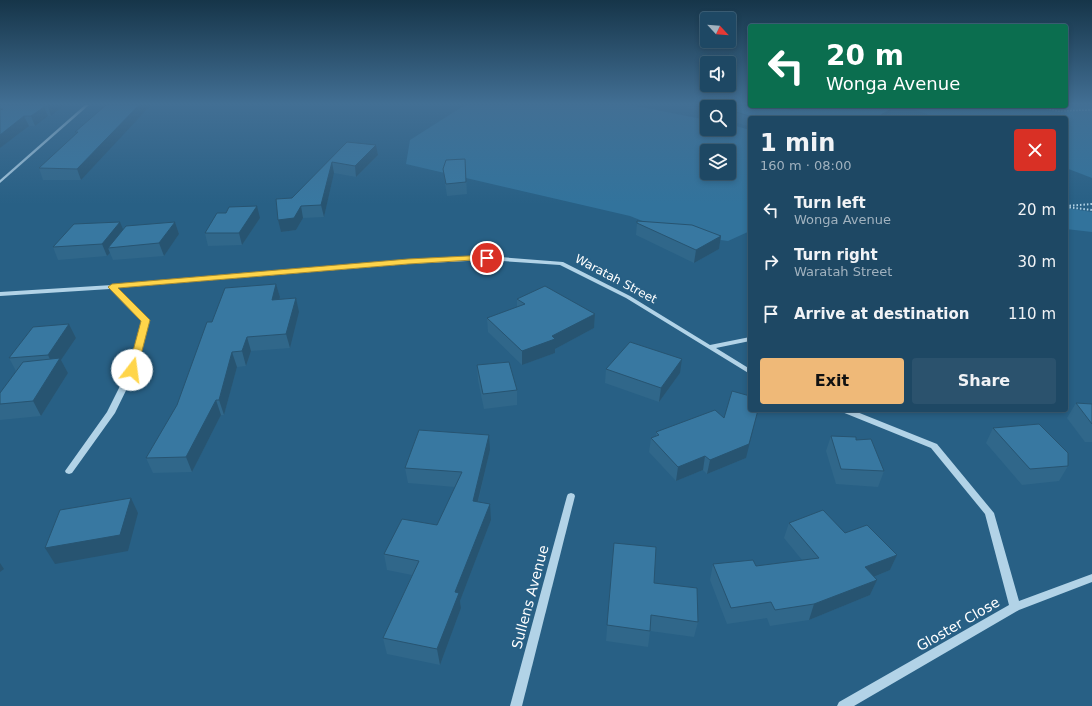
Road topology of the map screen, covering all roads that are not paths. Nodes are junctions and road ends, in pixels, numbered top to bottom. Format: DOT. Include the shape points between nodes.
graph roads {
  1 [pos="50,138"];
  2 [pos="0,182"];
  3 [pos="112,287"];
  4 [pos="0,294"];
  5 [pos="748,339"];
  6 [pos="710,347"];
  7 [pos="748,371"];
  8 [pos="850,412"];
  9 [pos="69,471"];
  10 [pos="572,496"];
  11 [pos="1092,578"];
  12 [pos="1015,607"];
  13 [pos="516,706"];
  14 [pos="843,706"];
  1 -- 2 [label="street"];
  3 -- 4 [label="street, Waratah Street"];
  3 -- 6 [label="street, Waratah Street" via="408,262 487,258 561,263 628,297"];
  3 -- 9 [label="street" via="145,320 132,370 111,413"];
  5 -- 6 [label="street"];
  6 -- 7 [label="street, Waratah Street"];
  8 -- 12 [label="street" via="934,446 989,513"];
  10 -- 13 [label="street, Sullens Avenue"];
  11 -- 12 [label="street, Gloster Close"];
  12 -- 14 [label="street, Gloster Close"];
}
